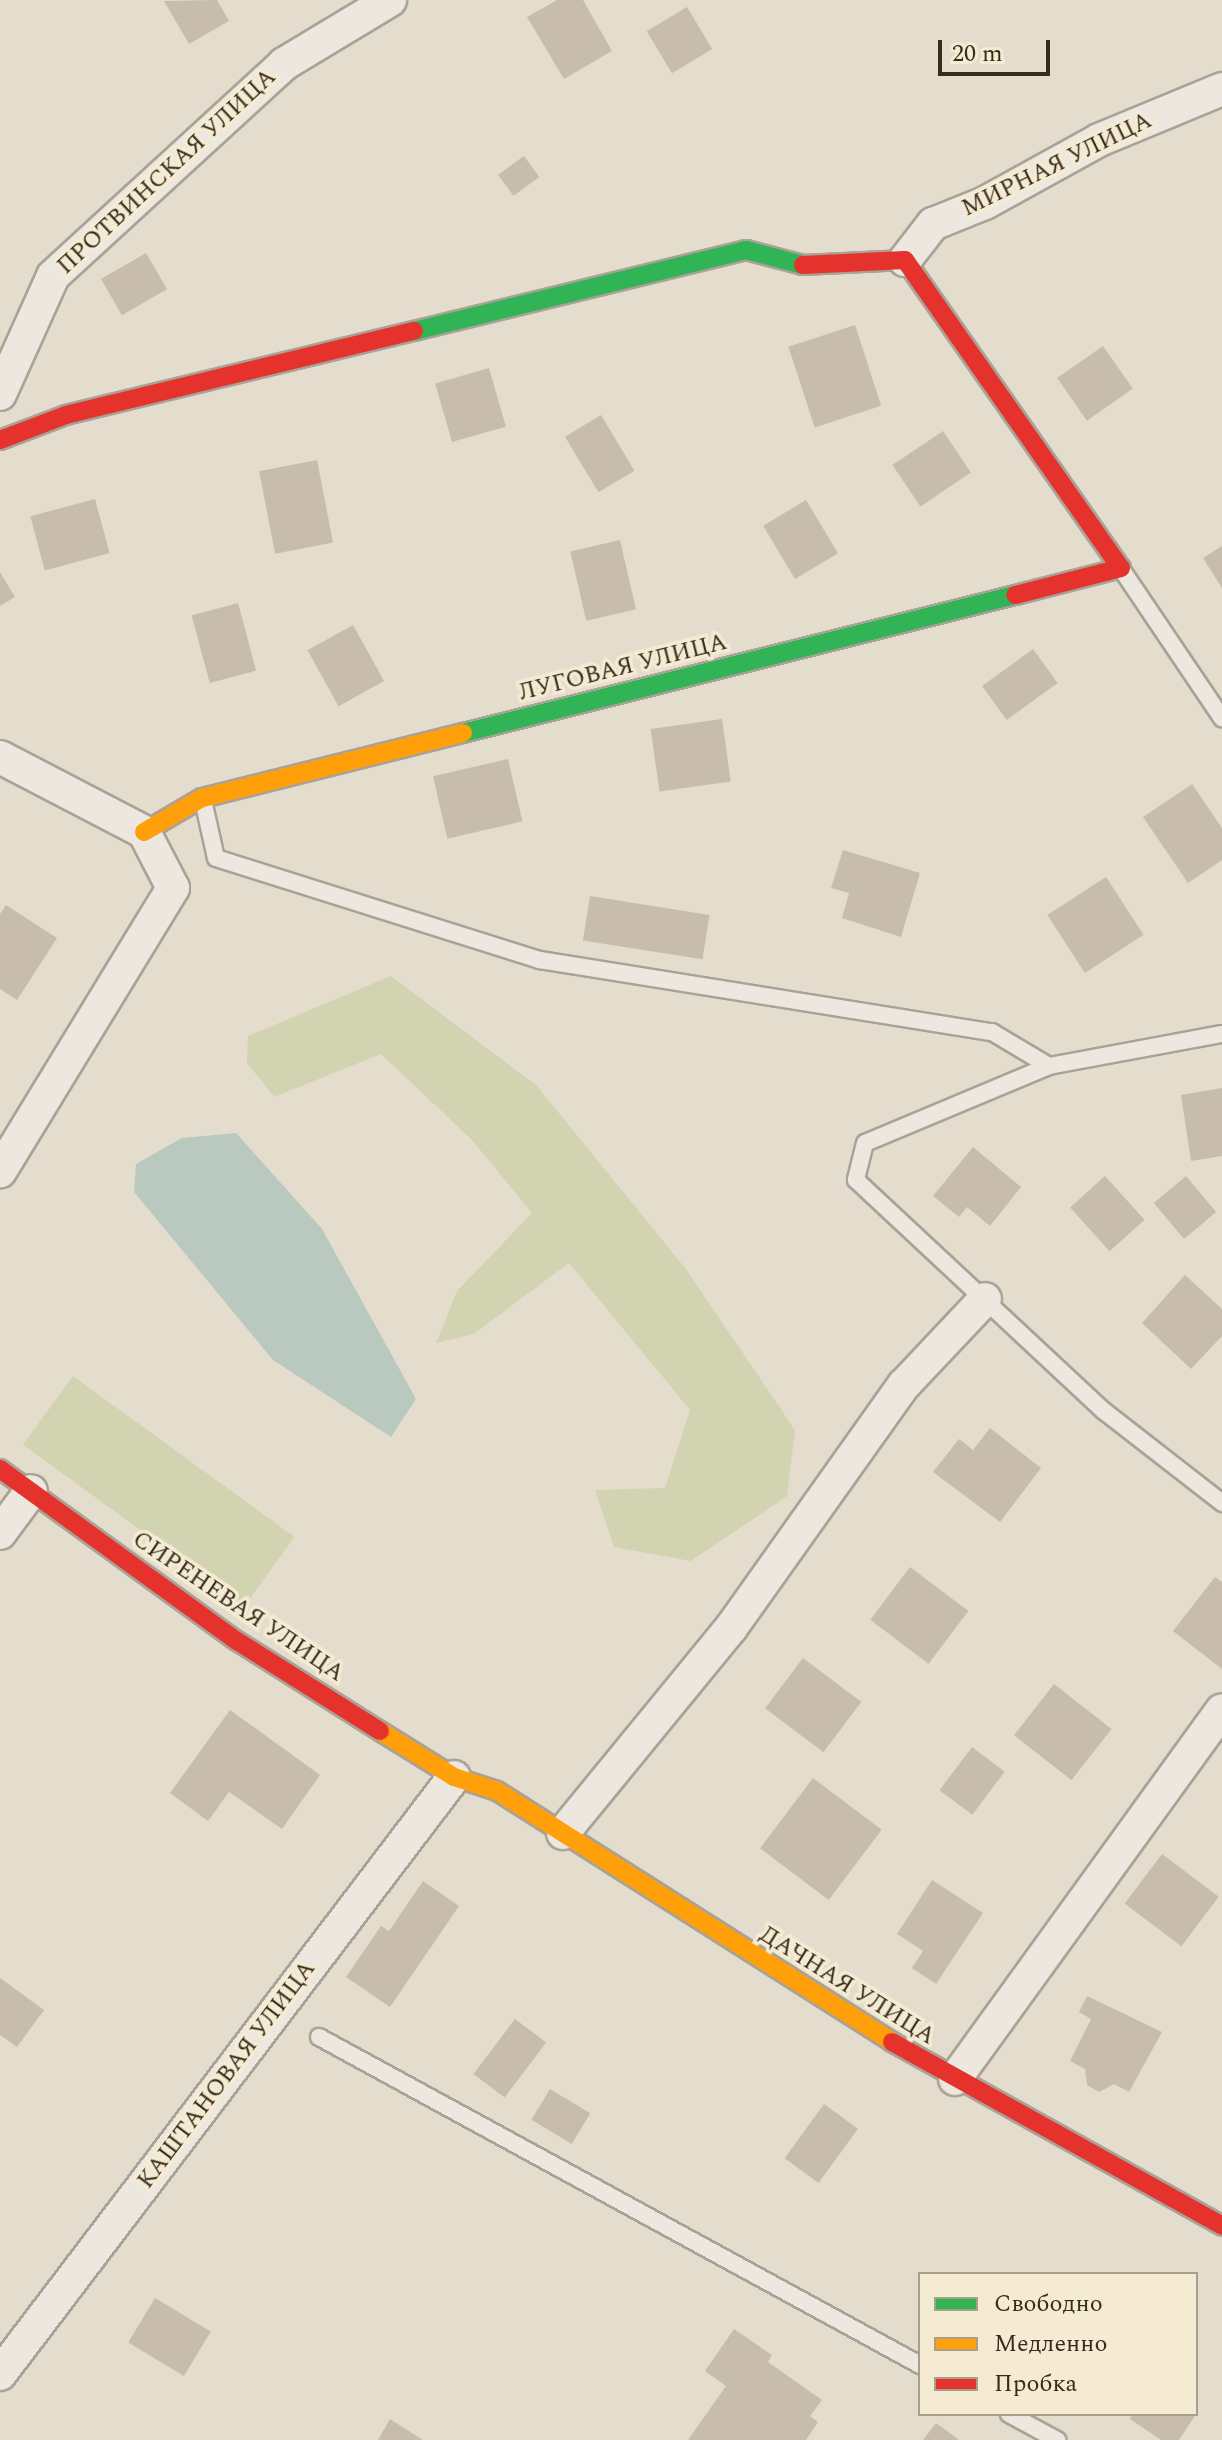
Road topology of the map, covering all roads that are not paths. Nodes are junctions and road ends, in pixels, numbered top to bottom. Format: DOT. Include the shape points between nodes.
graph roads {
  1 [pos="390,0"];
  2 [pos="1222,89"];
  3 [pos="905,260"];
  4 [pos="0,394"];
  5 [pos="0,440"];
  6 [pos="1121,568"];
  7 [pos="1222,718"];
  8 [pos="0,757"];
  9 [pos="202,798"];
  10 [pos="144,832"];
  11 [pos="1222,1034"];
  12 [pos="1049,1066"];
  13 [pos="0,1171"];
  14 [pos="985,1299"];
  15 [pos="0,1469"];
  16 [pos="1222,1475"];
  17 [pos="1208,1487"];
  18 [pos="31,1491"];
  19 [pos="1222,1503"];
  20 [pos="0,1533"];
  21 [pos="1222,1710"];
  22 [pos="454,1777"];
  23 [pos="563,1833"];
  24 [pos="319,2037"];
  25 [pos="955,2079"];
  26 [pos="1222,2226"];
  27 [pos="918,2364"];
  28 [pos="0,2374"];
  29 [pos="1013,2416"];
  30 [pos="1057,2440"];
  1 -- 4 [label="street, ПРОТВИНСКАЯ УЛИЦА" via="284,64 53,276"];
  2 -- 3 [label="street, МИРНАЯ УЛИЦА" via="1099,140 985,203 933,224"];
  3 -- 5 [label="street" via="814,268 746,250 66,415"];
  3 -- 6 [label="street"];
  6 -- 7 [label="lane"];
  6 -- 9 [label="street, ЛУГОВАЯ УЛИЦА"];
  8 -- 10 [label="street"];
  9 -- 10 [label="street, ЛУГОВАЯ УЛИЦА"];
  9 -- 12 [label="lane" via="216,858 540,960 992,1032"];
  10 -- 13 [label="street" via="173,888"];
  11 -- 12 [label="lane"];
  12 -- 14 [label="lane" via="865,1143 856,1180"];
  14 -- 17 [label="lane" via="1104,1411"];
  14 -- 23 [label="street" via="904,1385 731,1628"];
  15 -- 18 [label="street, СИРЕНЕВАЯ УЛИЦА"];
  16 -- 17 [label="lane"];
  17 -- 19 [label="lane"];
  18 -- 20 [label="street"];
  18 -- 22 [label="street, СИРЕНЕВАЯ УЛИЦА" via="237,1641"];
  21 -- 25 [label="street"];
  22 -- 23 [label="street, ДАЧНАЯ УЛИЦА" via="497,1791"];
  22 -- 28 [label="street, КАШТАНОВАЯ УЛИЦА"];
  23 -- 25 [label="street, ДАЧНАЯ УЛИЦА" via="838,2012"];
  24 -- 27 [label="lane"];
  25 -- 26 [label="street, ДАЧНАЯ УЛИЦА"];
  29 -- 30 [label="lane"];
}
